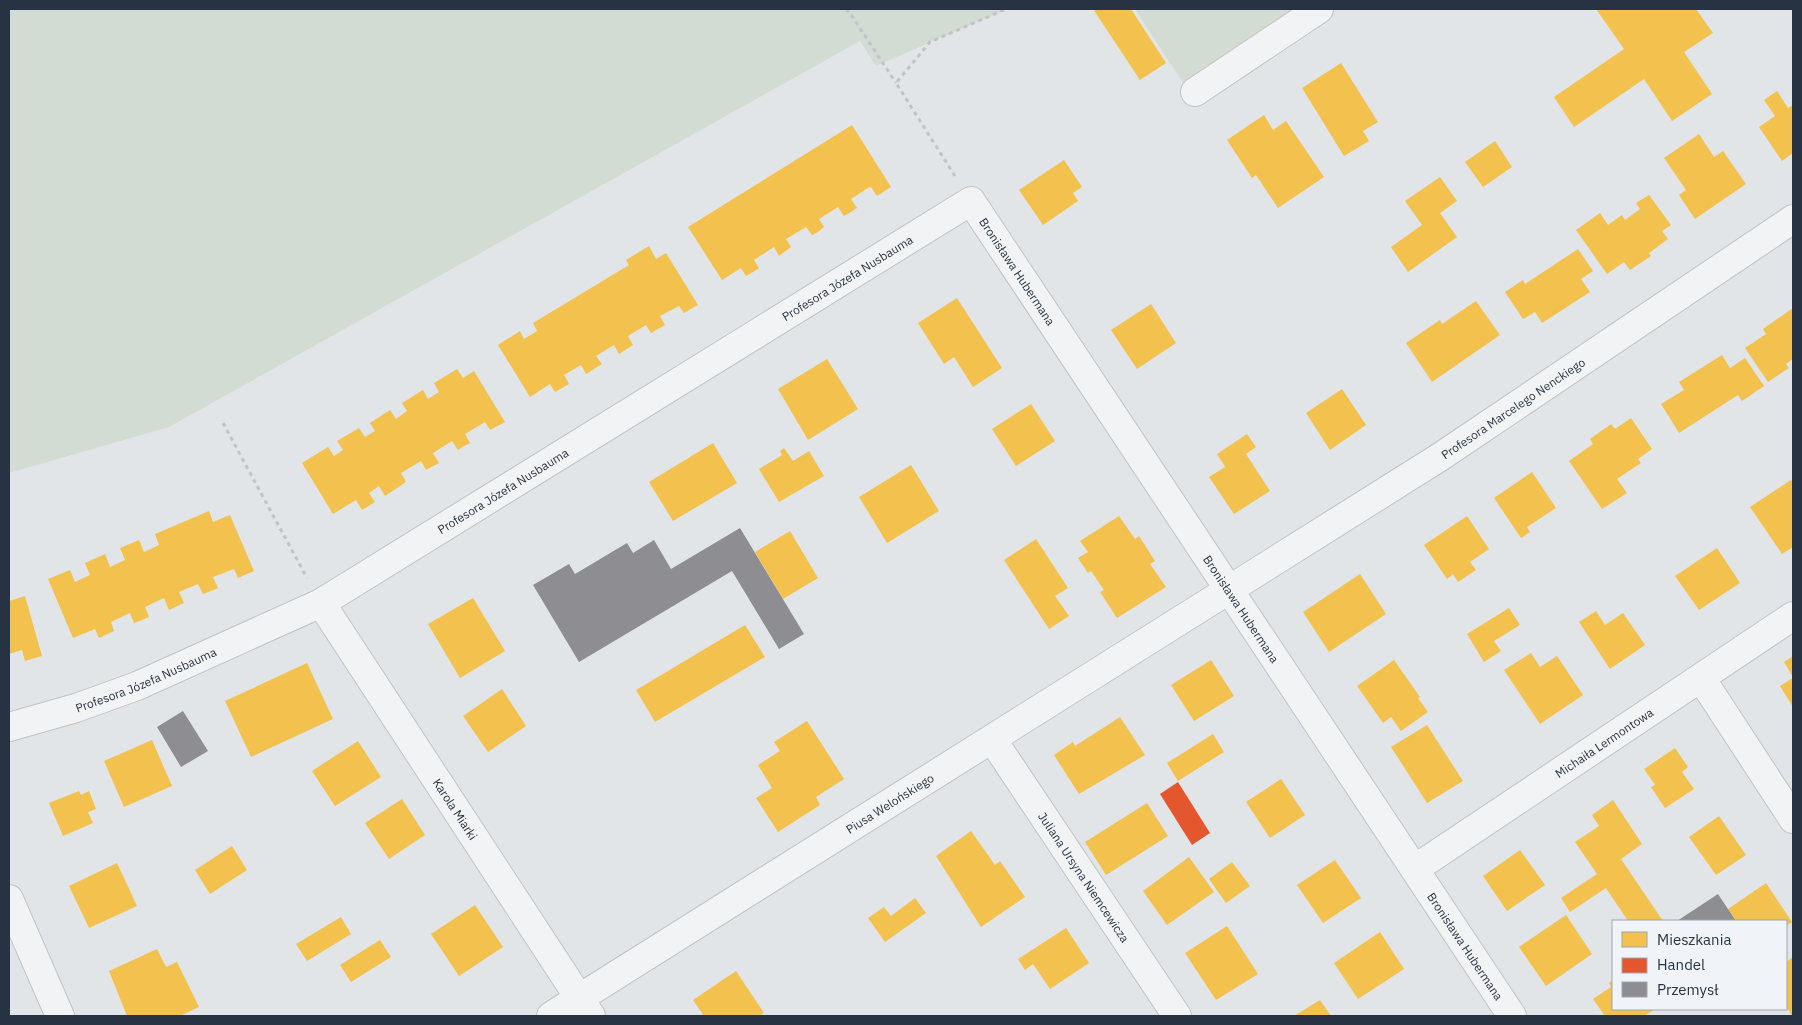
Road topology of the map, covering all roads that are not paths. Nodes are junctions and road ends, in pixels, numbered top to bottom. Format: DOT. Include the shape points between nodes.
graph roads {
  1 [pos="1319,9"];
  2 [pos="1195,92"];
  3 [pos="971,201"];
  4 [pos="1793,219"];
  5 [pos="1229,592"];
  6 [pos="321,603"];
  7 [pos="1793,616"];
  8 [pos="1700,678"];
  9 [pos="9,727"];
  10 [pos="992,739"];
  11 [pos="1793,819"];
  12 [pos="1416,868"];
  13 [pos="9,899"];
  14 [pos="585,1007"];
  15 [pos="60,1016"];
  16 [pos="551,1016"];
  17 [pos="1177,1016"];
  18 [pos="1512,1016"];
  1 -- 2 [label="street"];
  3 -- 5 [label="street, Bronisława Hubermana"];
  3 -- 6 [label="street, Profesora Józefa Nusbauma"];
  4 -- 5 [label="street, Profesora Marcelego Nenckiego" via="1440,457"];
  5 -- 10 [label="street, Piusa Welońskiego"];
  5 -- 12 [label="street, Bronisława Hubermana"];
  6 -- 9 [label="street, Profesora Józefa Nusbauma" via="137,686"];
  6 -- 14 [label="street, Karola Miarki"];
  7 -- 8 [label="street, Michaiła Lermontowa"];
  8 -- 11 [label="street"];
  8 -- 12 [label="street, Michaiła Lermontowa"];
  10 -- 14 [label="street, Piusa Welońskiego"];
  10 -- 17 [label="street, Juliana Ursyna Niemcewicza"];
  12 -- 18 [label="street, Bronisława Hubermana"];
  13 -- 15 [label="street"];
  14 -- 16 [label="street, Piusa Welońskiego"];
}
